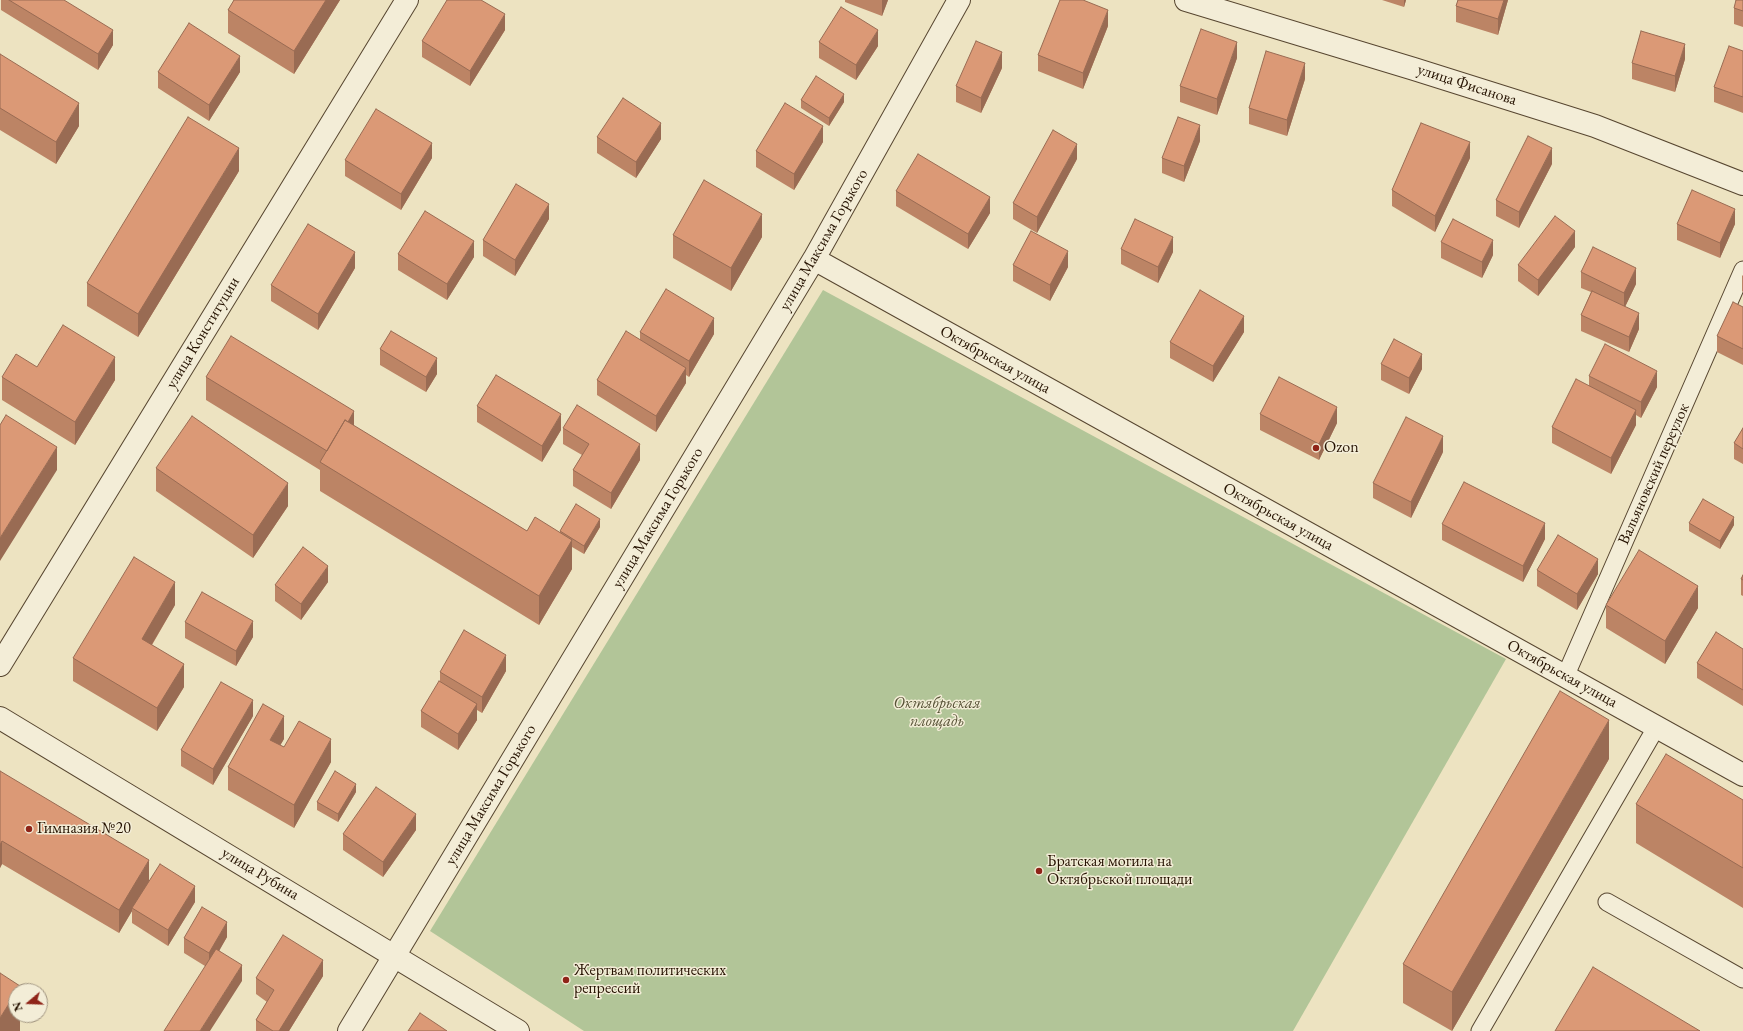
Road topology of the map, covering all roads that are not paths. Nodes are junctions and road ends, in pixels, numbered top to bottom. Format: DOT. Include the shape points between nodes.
graph roads {
  1 [pos="406,0"];
  2 [pos="959,0"];
  3 [pos="1186,0"];
  4 [pos="1743,184"];
  5 [pos="814,259"];
  6 [pos="1743,270"];
  7 [pos="0,665"];
  8 [pos="1565,677"];
  9 [pos="0,718"];
  10 [pos="1657,726"];
  11 [pos="1743,775"];
  12 [pos="1607,902"];
  13 [pos="395,955"];
  14 [pos="1743,979"];
  15 [pos="349,1031"];
  16 [pos="518,1031"];
  17 [pos="1480,1031"];
  1 -- 7 [label="street, улица Конституции"];
  2 -- 5 [label="street, улица Максима Горького"];
  3 -- 4 [label="street, улица Фисанова" via="1595,126"];
  5 -- 8 [label="street, Октябрьская улица"];
  5 -- 13 [label="street, улица Максима Горького"];
  6 -- 8 [label="lane, Вальяновский переулок"];
  8 -- 10 [label="street, Октябрьская улица"];
  9 -- 13 [label="street, улица Рубина"];
  10 -- 11 [label="street, Октябрьская улица"];
  10 -- 17 [label="lane"];
  12 -- 14 [label="lane"];
  13 -- 15 [label="street, улица Максима Горького"];
  13 -- 16 [label="street, улица Рубина"];
}
